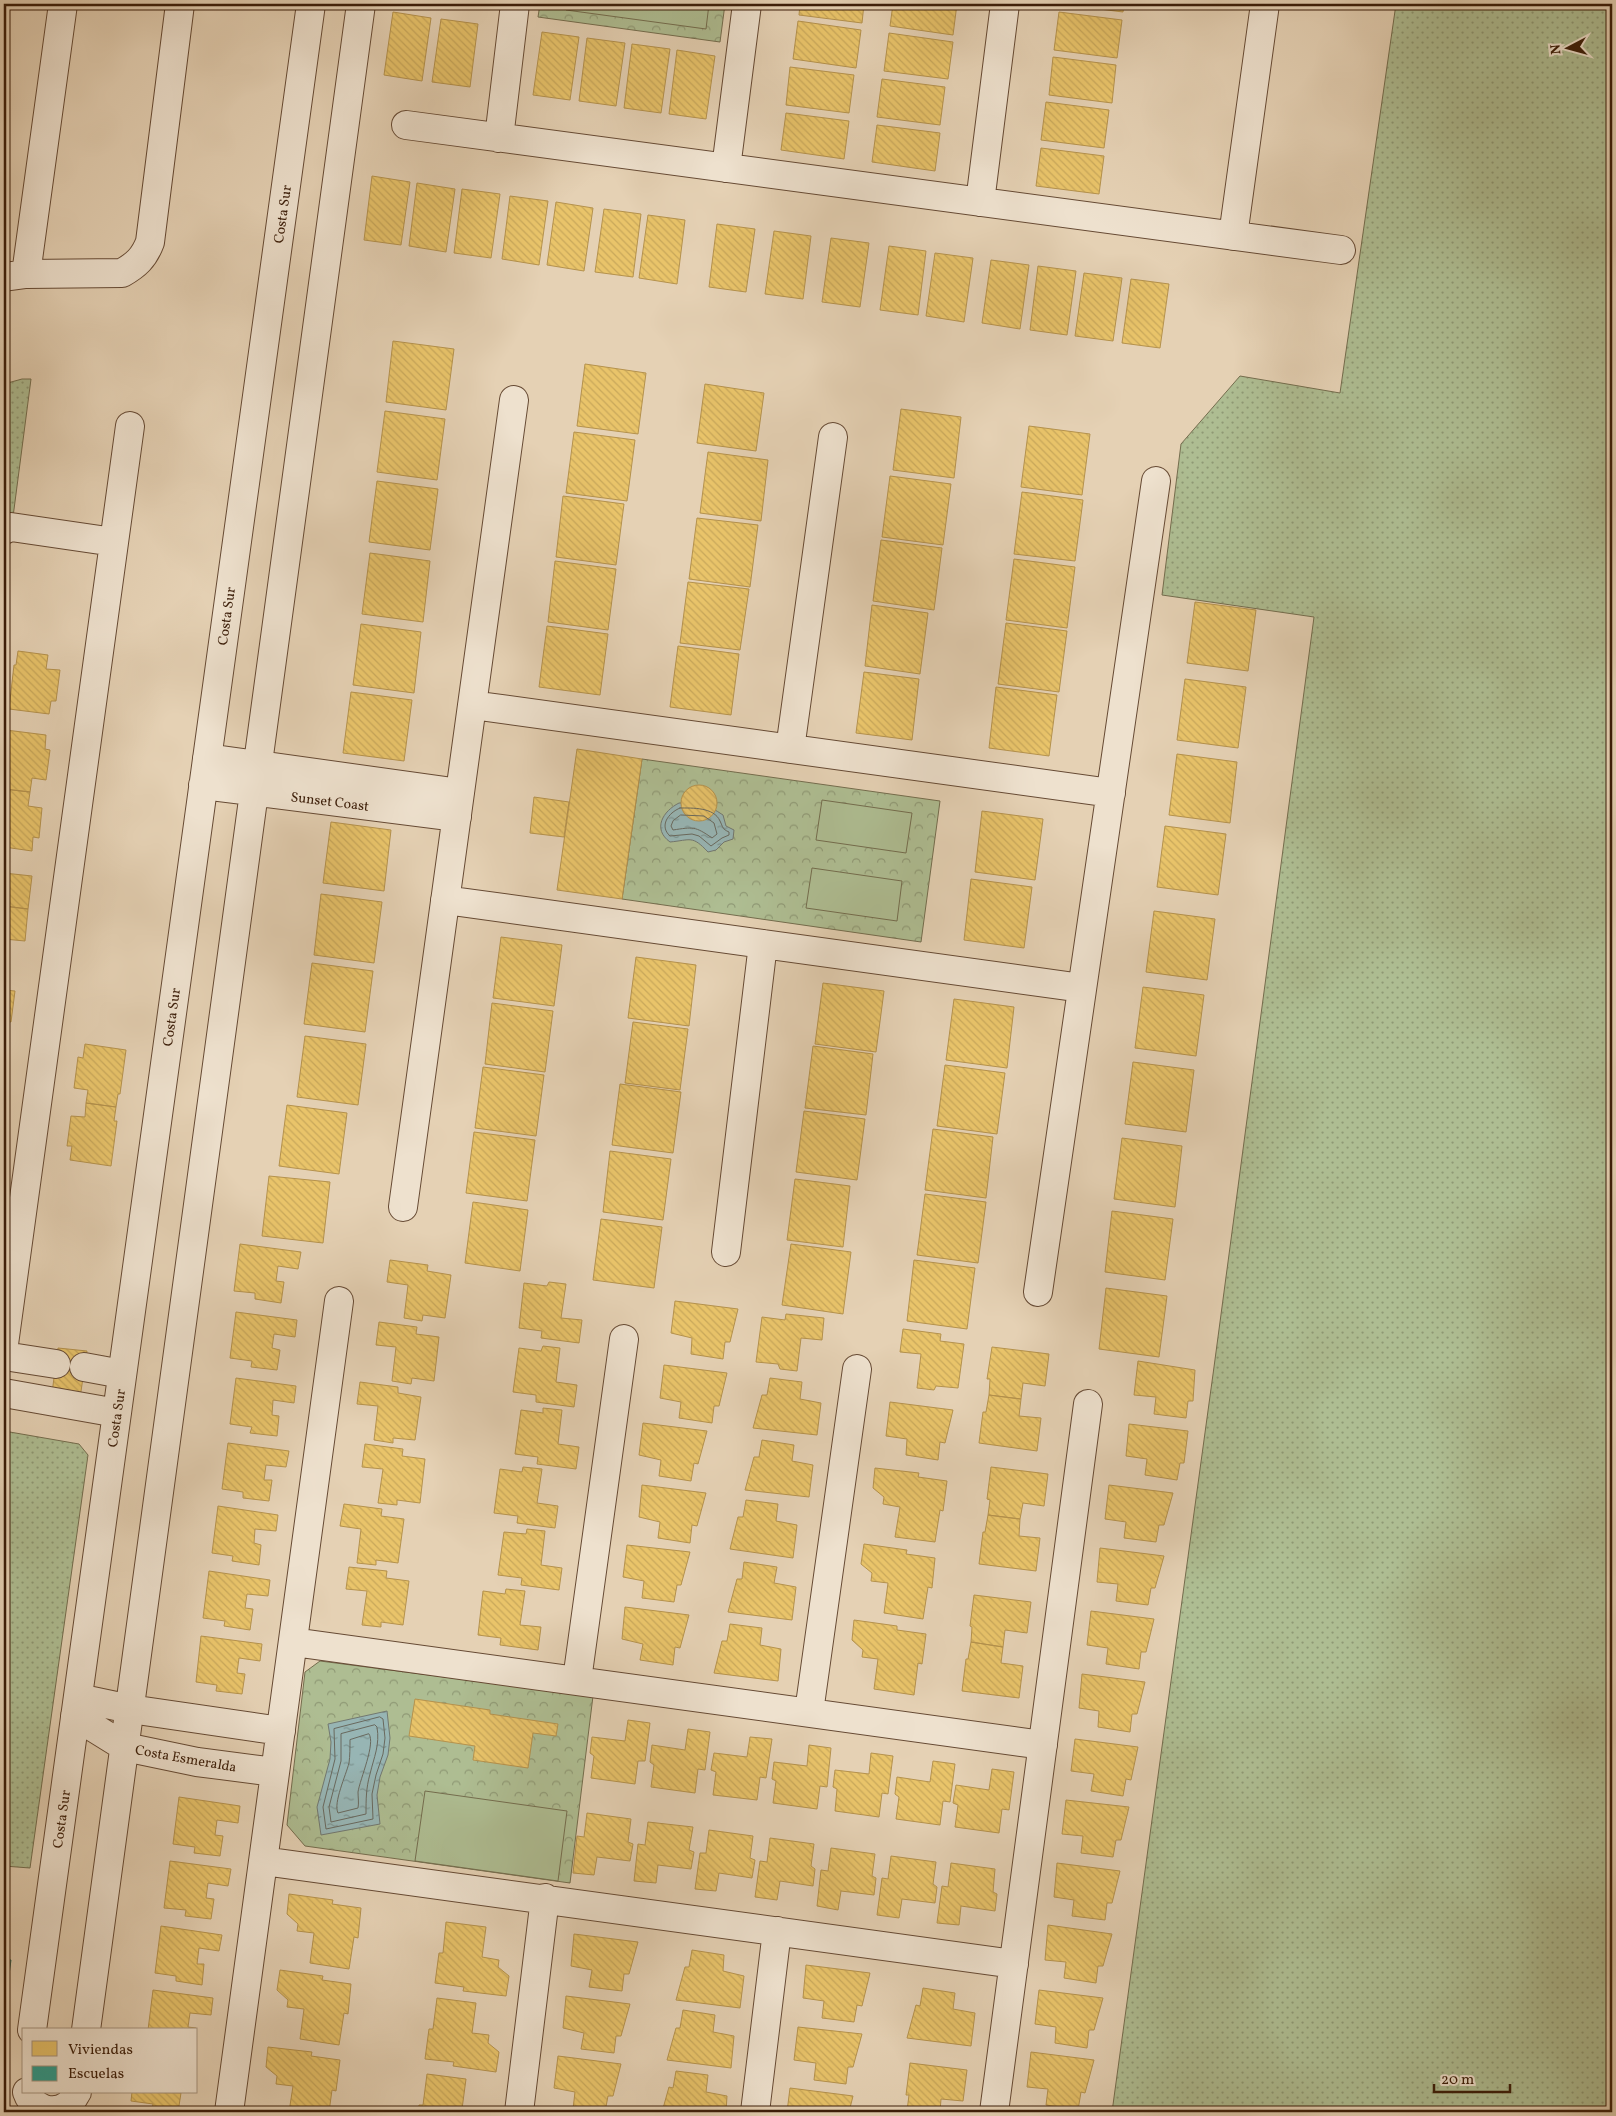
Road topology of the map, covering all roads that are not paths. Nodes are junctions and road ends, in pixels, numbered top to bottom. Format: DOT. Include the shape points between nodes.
graph roads {
  1 [pos="63,4"];
  2 [pos="180,4"];
  3 [pos="310,4"];
  4 [pos="361,4"];
  5 [pos="515,4"];
  6 [pos="747,4"];
  7 [pos="1005,4"];
  8 [pos="1265,4"];
  9 [pos="406,125"];
  10 [pos="499,138"];
  11 [pos="726,168"];
  12 [pos="980,202"];
  13 [pos="1233,236"];
  14 [pos="1341,250"];
  15 [pos="15,276"];
  16 [pos="514,400"];
  17 [pos="130,426"];
  18 [pos="833,437"];
  19 [pos="1156,481"];
  20 [pos="4,530"];
  21 [pos="114,542"];
  22 [pos="472,705"];
  23 [pos="790,748"];
  24 [pos="205,772"];
  25 [pos="256,779"];
  26 [pos="1111,793"];
  27 [pos="458,805"];
  28 [pos="445,900"];
  29 [pos="763,944"];
  30 [pos="1082,988"];
  31 [pos="403,1208"];
  32 [pos="726,1252"];
  33 [pos="1038,1292"];
  34 [pos="338,1301"];
  35 [pos="624,1339"];
  36 [pos="4,1344"];
  37 [pos="4,1356"];
  38 [pos="56,1364"];
  39 [pos="84,1367"];
  40 [pos="856,1369"];
  41 [pos="122,1374"];
  42 [pos="4,1393"];
  43 [pos="1088,1404"];
  44 [pos="117,1413"];
  45 [pos="293,1642"];
  46 [pos="577,1680"];
  47 [pos="77,1707"];
  48 [pos="130,1709"];
  49 [pos="809,1712"];
  50 [pos="281,1732"];
  51 [pos="1043,1745"];
  52 [pos="125,1747"];
  53 [pos="275,1772"];
  54 [pos="263,1861"];
  55 [pos="545,1898"];
  56 [pos="777,1931"];
  57 [pos="1014,1964"];
  58 [pos="32,2028"];
  59 [pos="86,2028"];
  60 [pos="28,2094"];
  61 [pos="76,2094"];
  62 [pos="229,2112"];
  63 [pos="519,2112"];
  64 [pos="755,2112"];
  65 [pos="994,2112"];
  1 -- 15 [label="street"];
  2 -- 15 [label="street" via="150,242 145,256 122,273"];
  3 -- 24 [label="street, Costa Sur"];
  4 -- 25 [label="street"];
  5 -- 10 [label="street"];
  6 -- 11 [label="street"];
  7 -- 12 [label="street"];
  8 -- 13 [label="street"];
  9 -- 10 [label="street"];
  10 -- 11 [label="street"];
  11 -- 12 [label="street"];
  12 -- 13 [label="street"];
  13 -- 14 [label="street"];
  16 -- 22 [label="street"];
  17 -- 21 [label="street"];
  18 -- 23 [label="street"];
  19 -- 26 [label="street"];
  20 -- 21 [label="street" via="11,527"];
  21 -- 36 [label="street"];
  22 -- 23 [label="street"];
  22 -- 27 [label="street"];
  23 -- 26 [label="street"];
  24 -- 25 [label="street, Sunset Coast"];
  24 -- 41 [label="street, Costa Sur"];
  25 -- 27 [label="street, Sunset Coast"];
  25 -- 48 [label="street"];
  26 -- 30 [label="street"];
  27 -- 28 [label="street"];
  28 -- 29 [label="street"];
  28 -- 31 [label="street"];
  29 -- 30 [label="street"];
  29 -- 32 [label="street"];
  30 -- 33 [label="street"];
  34 -- 45 [label="street"];
  35 -- 46 [label="street"];
  37 -- 38 [label="street"];
  39 -- 41 [label="street"];
  40 -- 49 [label="street"];
  41 -- 44 [label="street, Costa Sur"];
  42 -- 44 [label="street"];
  43 -- 51 [label="street"];
  44 -- 47 [label="street, Costa Sur"];
  45 -- 46 [label="street"];
  45 -- 50 [label="street"];
  46 -- 49 [label="street"];
  47 -- 48 [label="street"];
  47 -- 52 [label="street, Costa Esmeralda"];
  47 -- 58 [label="street, Costa Sur"];
  48 -- 50 [label="street"];
  48 -- 52 [label="street"];
  49 -- 51 [label="street"];
  50 -- 53 [label="street"];
  51 -- 57 [label="street"];
  52 -- 53 [label="street, Costa Esmeralda" via="197,1762"];
  52 -- 59 [label="street"];
  53 -- 54 [label="street"];
  54 -- 55 [label="street"];
  54 -- 62 [label="street"];
  55 -- 56 [label="street"];
  55 -- 63 [label="street"];
  56 -- 57 [label="street"];
  56 -- 64 [label="street"];
  57 -- 65 [label="street"];
  60 -- 61 [label="street" via="34,2105 45,2111 60,2110 70,2104"];
}
